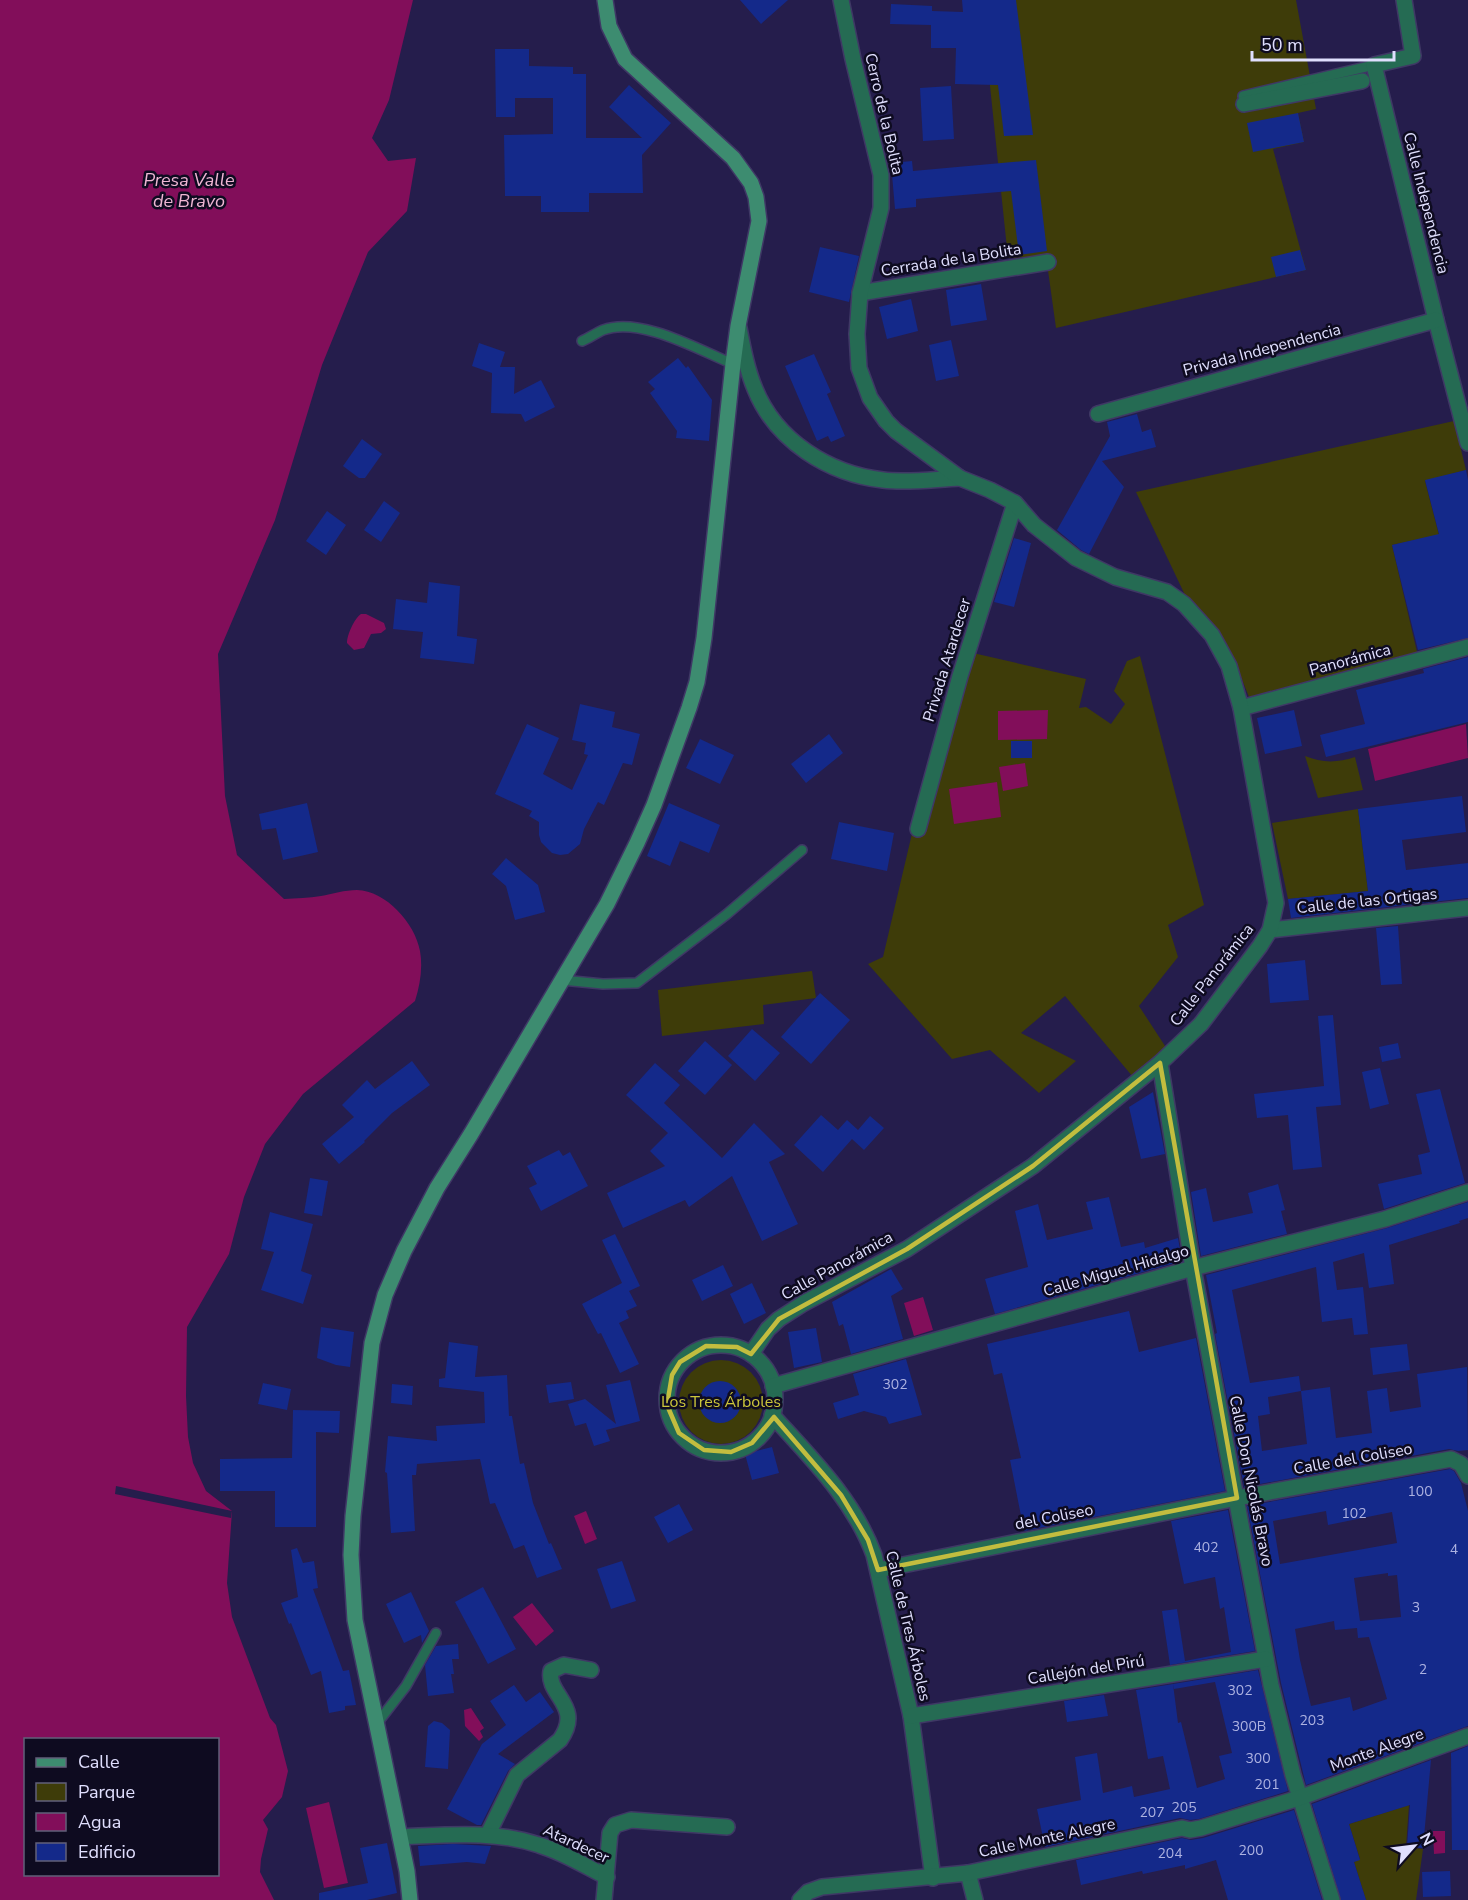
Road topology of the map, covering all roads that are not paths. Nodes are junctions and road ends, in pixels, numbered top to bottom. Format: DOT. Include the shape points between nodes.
graph roads {
  1 [pos="606,0"];
  2 [pos="841,0"];
  3 [pos="1404,0"];
  4 [pos="1374,65"];
  5 [pos="1362,81"];
  6 [pos="1244,100"];
  7 [pos="1048,262"];
  8 [pos="860,293"];
  9 [pos="1436,320"];
  10 [pos="738,326"];
  11 [pos="582,341"];
  12 [pos="733,364"];
  13 [pos="1098,414"];
  14 [pos="1468,443"];
  15 [pos="960,478"];
  16 [pos="1015,503"];
  17 [pos="1468,647"];
  18 [pos="1241,708"];
  19 [pos="918,829"];
  20 [pos="802,850"];
  21 [pos="1468,908"];
  22 [pos="1270,930"];
  23 [pos="562,980"];
  24 [pos="1160,1063"];
  25 [pos="1468,1192"];
  26 [pos="1193,1268"];
  27 [pos="751,1354"];
  28 [pos="773,1386"];
  29 [pos="772,1415"];
  30 [pos="1468,1476"];
  31 [pos="1237,1498"];
  32 [pos="878,1570"];
  33 [pos="436,1633"];
  34 [pos="1266,1659"];
  35 [pos="591,1670"];
  36 [pos="911,1716"];
  37 [pos="378,1722"];
  38 [pos="1468,1736"];
  39 [pos="1299,1798"];
  40 [pos="727,1827"];
  41 [pos="488,1834"];
  42 [pos="400,1837"];
  43 [pos="968,1873"];
  44 [pos="607,1877"];
  45 [pos="933,1878"];
  46 [pos="410,1900"];
  47 [pos="604,1900"];
  48 [pos="800,1900"];
  49 [pos="975,1900"];
  50 [pos="1332,1900"];
  1 -- 10 [label="main road" via="609,26 625,60 733,158 751,183 759,221"];
  2 -- 8 [label="street, Cerro de la Bolita" via="881,175 878,224"];
  3 -- 4 [label="street" via="1413,56"];
  4 -- 6 [label="lane"];
  4 -- 9 [label="street, Calle Independencia"];
  5 -- 6 [label="street"];
  7 -- 8 [label="street, Cerrada de la Bolita"];
  8 -- 15 [label="street, Cerro de la Bolita" via="857,351 870,398 896,431"];
  9 -- 13 [label="street, Privada Independencia"];
  9 -- 14 [label="street, Calle Independencia"];
  10 -- 12 [label="main road"];
  10 -- 15 [label="street" via="745,358 765,408 806,452 832,467 863,477 906,481"];
  11 -- 12 [label="lane" via="604,330 623,327 657,332"];
  12 -- 23 [label="main road" via="697,682 654,806 607,904"];
  15 -- 16 [label="street, Calle Panorámica"];
  16 -- 18 [label="street, Calle Panorámica" via="1034,525 1076,558 1115,577 1167,592 1184,604 1221,650"];
  16 -- 19 [label="street, Privada Atardecer" via="960,676"];
  17 -- 18 [label="street, Panorámica"];
  18 -- 22 [label="street, Calle Panorámica" via="1276,903"];
  20 -- 23 [label="lane" via="637,983"];
  21 -- 22 [label="street, Calle de las Ortigas"];
  22 -- 24 [label="street, Calle Panorámica" via="1201,1024"];
  23 -- 37 [label="main road" via="437,1188 404,1251 385,1295 372,1343 351,1555 355,1620"];
  24 -- 26 [label="street, Calle Don Nicolás Bravo"];
  24 -- 27 [label="street, Calle Panorámica" via="1023,1172 907,1249 779,1319"];
  25 -- 26 [label="street, Calle Miguel Hidalgo" via="1385,1219"];
  26 -- 28 [label="street, Calle Miguel Hidalgo"];
  26 -- 31 [label="street, Calle Don Nicolás Bravo"];
  27 -- 28 [label="street" via="765,1368"];
  27 -- 29 [label="street" via="722,1344 692,1352 680,1362 667,1390 671,1420 690,1444 719,1453 752,1443"];
  28 -- 29 [label="street"];
  29 -- 32 [label="street, Calle de Tres Árboles" via="841,1495 868,1540"];
  30 -- 31 [label="street, Calle del Coliseo" via="1461,1464 1451,1459"];
  31 -- 32 [label="street, del Coliseo"];
  31 -- 34 [label="street, Calle Don Nicolás Bravo"];
  32 -- 36 [label="street, Calle de Tres Árboles"];
  33 -- 37 [label="lane" via="406,1686"];
  34 -- 36 [label="street, Callejón del Pirú"];
  34 -- 39 [label="street, Calle Don Nicolás Bravo"];
  35 -- 41 [label="street" via="564,1665 551,1671 552,1682 568,1713 565,1733 516,1775"];
  36 -- 45 [label="street, Calle de Tres Árboles"];
  37 -- 42 [label="main road"];
  38 -- 39 [label="street, Monte Alegre"];
  39 -- 43 [label="street, Calle Monte Alegre" via="1201,1828 1182,1828"];
  39 -- 50 [label="street, Calle Don Nicolás Bravo"];
  40 -- 44 [label="street" via="622,1821 610,1833"];
  41 -- 42 [label="street, Atardecer"];
  41 -- 44 [label="street, Atardecer" via="539,1844"];
  42 -- 46 [label="main road"];
  43 -- 45 [label="street, Calle Monte Alegre"];
  43 -- 49 [label="street"];
  44 -- 47 [label="street, Atardecer"];
  45 -- 48 [label="street, Calle Monte Alegre" via="822,1887"];
}
